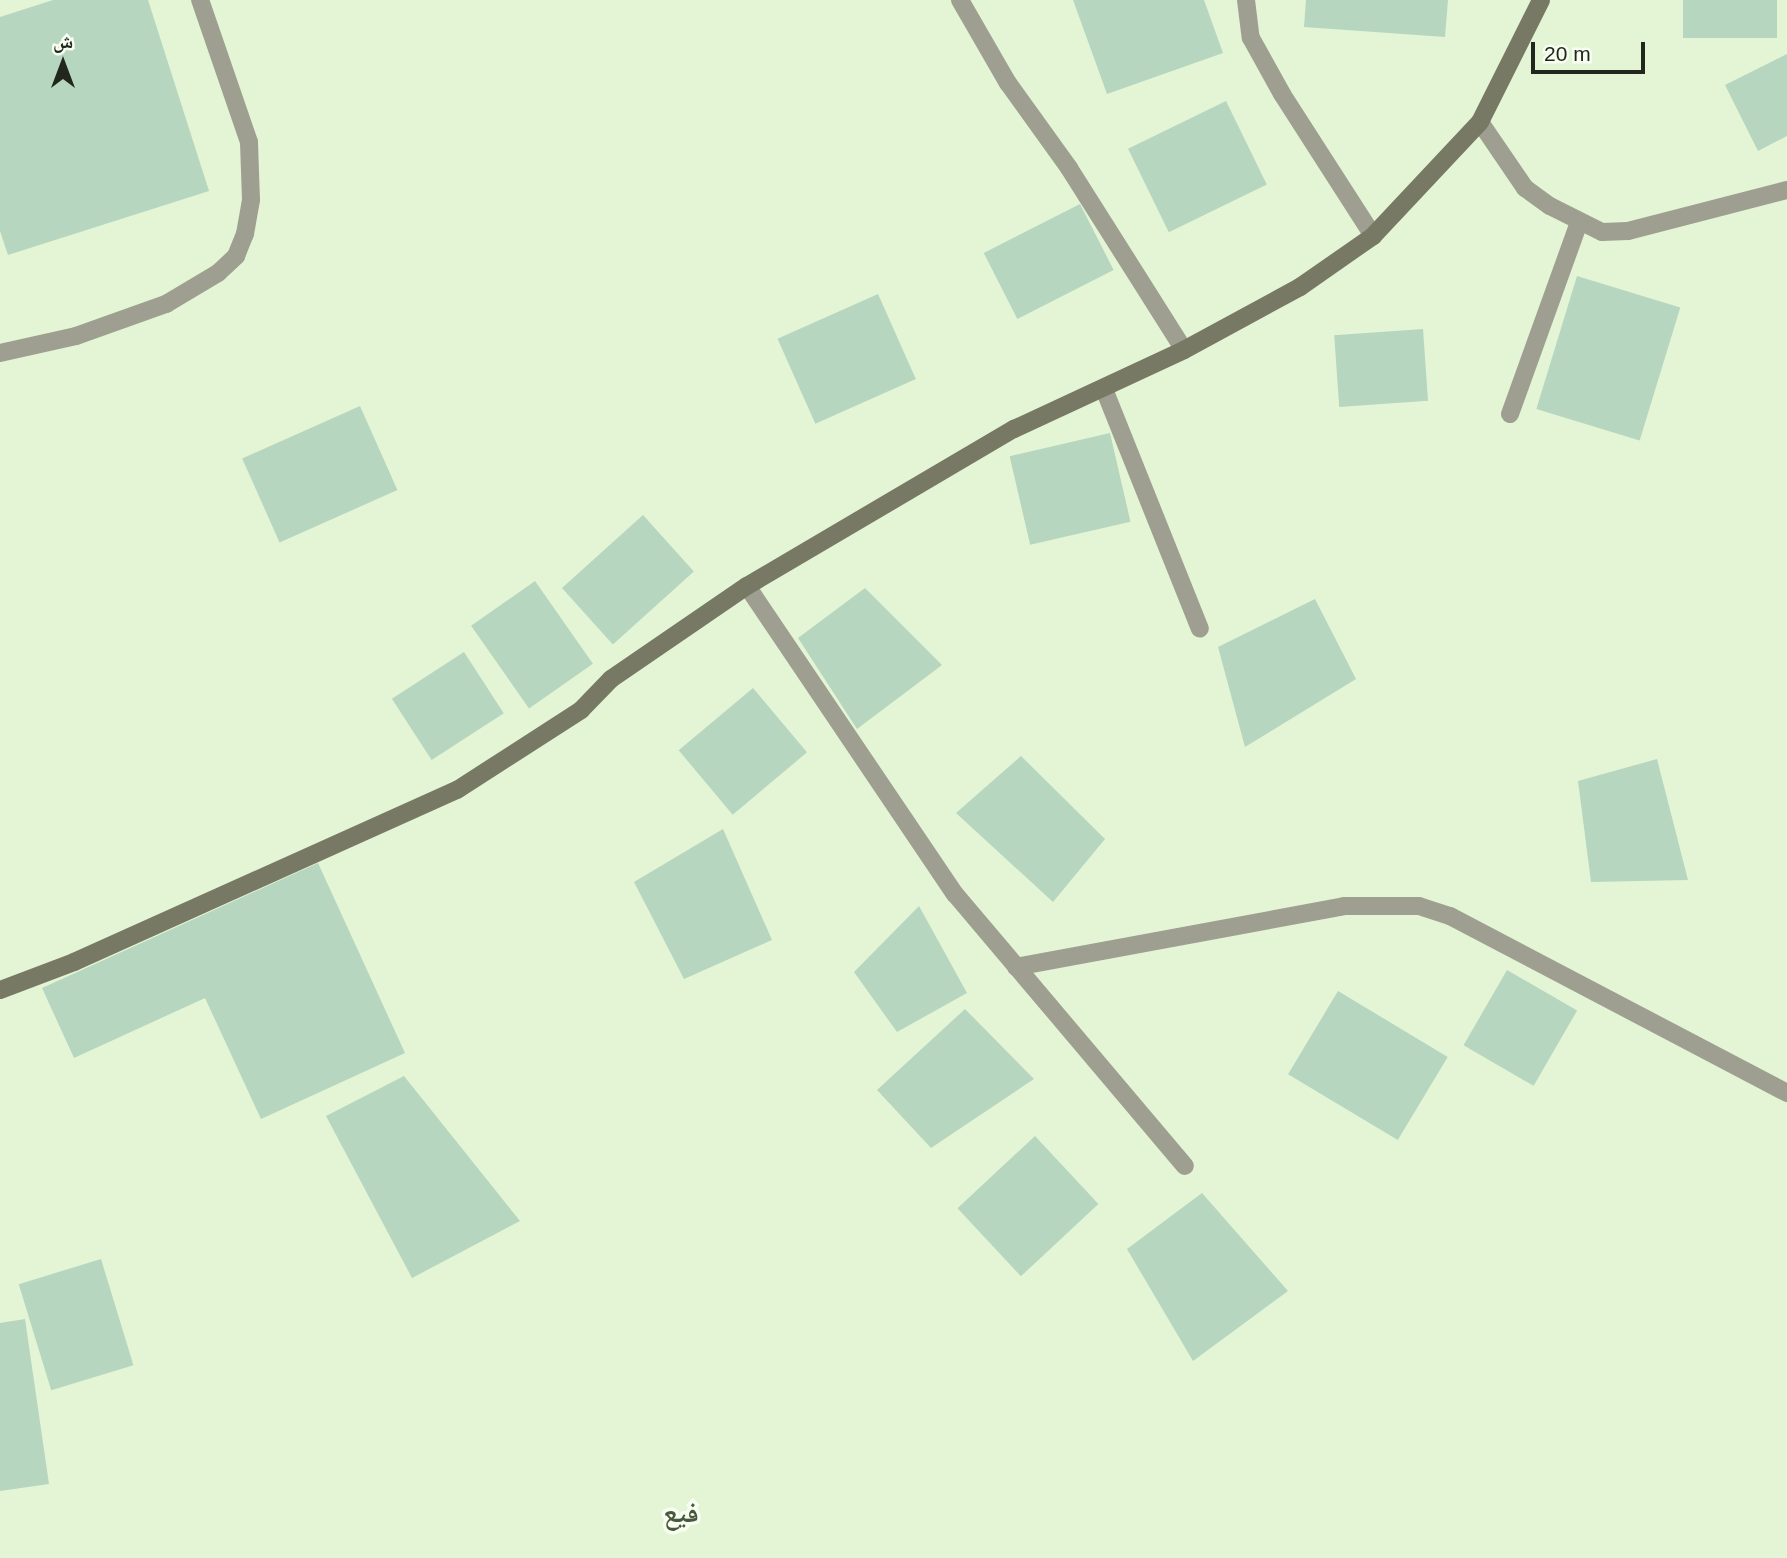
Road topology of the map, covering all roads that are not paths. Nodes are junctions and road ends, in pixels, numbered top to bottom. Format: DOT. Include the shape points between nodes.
graph roads {
  1 [pos="200,0"];
  2 [pos="960,0"];
  3 [pos="1246,0"];
  4 [pos="1541,0"];
  5 [pos="1480,122"];
  6 [pos="1787,190"];
  7 [pos="1579,222"];
  8 [pos="1373,236"];
  9 [pos="1184,350"];
  10 [pos="0,353"];
  11 [pos="1104,389"];
  12 [pos="1510,414"];
  13 [pos="747,586"];
  14 [pos="1200,629"];
  15 [pos="1016,967"];
  16 [pos="0,990"];
  17 [pos="1787,1093"];
  18 [pos="1185,1166"];
  1 -- 10 [label="street" via="249,142 251,200 236,256 218,273 155,309 76,336"];
  2 -- 9 [label="street" via="1008,83 1069,168"];
  3 -- 8 [label="street" via="1251,38"];
  4 -- 5 [label="street"];
  5 -- 7 [label="street" via="1525,188"];
  5 -- 8 [label="street"];
  6 -- 7 [label="street" via="1628,231 1602,232"];
  7 -- 12 [label="street"];
  8 -- 9 [label="street" via="1300,286"];
  9 -- 11 [label="street"];
  11 -- 13 [label="street" via="1014,429"];
  11 -- 14 [label="street"];
  13 -- 15 [label="street" via="955,894"];
  13 -- 16 [label="street" via="611,679 581,710 457,790 74,962"];
  15 -- 17 [label="street" via="1344,906 1419,906 1450,916"];
  15 -- 18 [label="street"];
}
